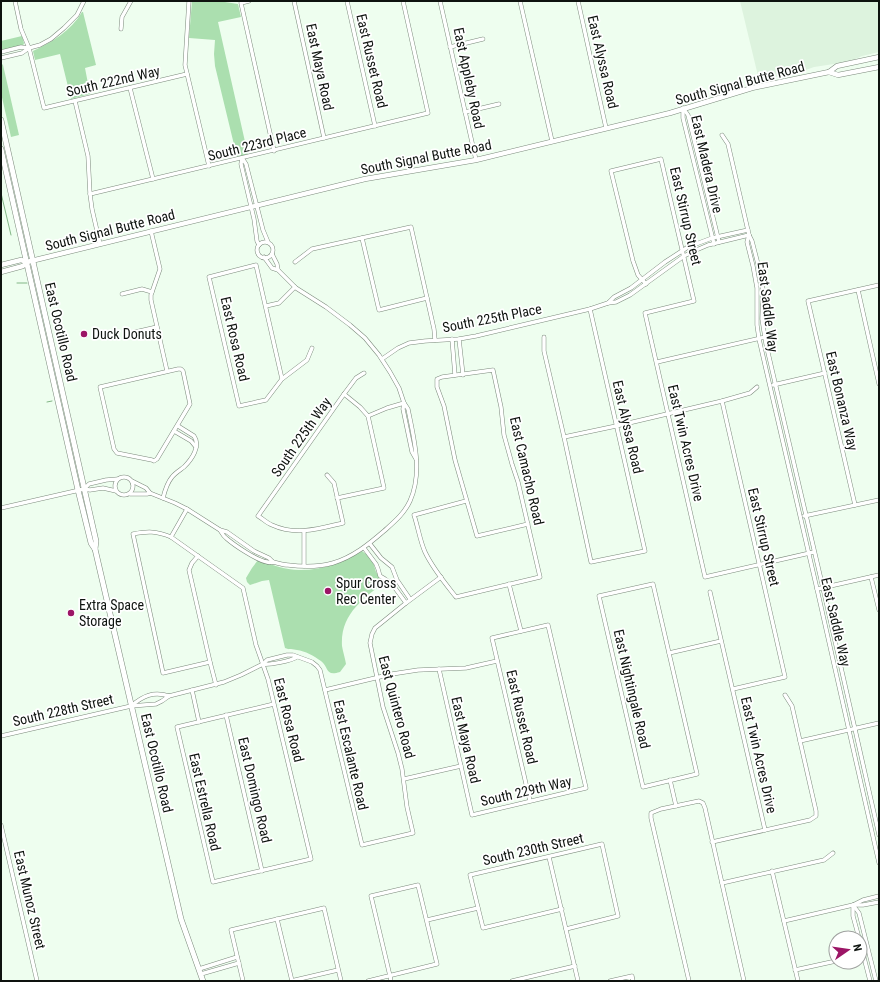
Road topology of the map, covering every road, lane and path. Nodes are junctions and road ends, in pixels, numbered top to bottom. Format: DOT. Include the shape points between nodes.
graph roads {
  1 [pos="15,1"];
  2 [pos="84,1"];
  3 [pos="132,1"];
  4 [pos="189,1"];
  5 [pos="249,1"];
  6 [pos="294,1"];
  7 [pos="347,1"];
  8 [pos="403,1"];
  9 [pos="440,1"];
  10 [pos="520,1"];
  11 [pos="578,1"];
  12 [pos="121,29"];
  13 [pos="483,39"];
  14 [pos="450,47"];
  15 [pos="29,48"];
  16 [pos="1,52"];
  17 [pos="879,57"];
  18 [pos="1,58"];
  19 [pos="879,67"];
  20 [pos="829,72"];
  21 [pos="187,74"];
  22 [pos="130,88"];
  23 [pos="75,101"];
  24 [pos="499,104"];
  25 [pos="683,108"];
  26 [pos="465,112"];
  27 [pos="1,120"];
  28 [pos="375,126"];
  29 [pos="606,128"];
  30 [pos="722,136"];
  31 [pos="324,138"];
  32 [pos="552,141"];
  33 [pos="2,149"];
  34 [pos="274,151"];
  35 [pos="242,158"];
  36 [pos="476,160"];
  37 [pos="209,166"];
  38 [pos="154,180"];
  39 [pos="90,194"];
  40 [pos="257,205"];
  41 [pos="251,206"];
  42 [pos="748,230"];
  43 [pos="150,231"];
  44 [pos="749,235"];
  45 [pos="717,236"];
  46 [pos="362,238"];
  47 [pos="712,238"];
  48 [pos="268,242"];
  49 [pos="719,242"];
  50 [pos="100,244"];
  51 [pos="714,244"];
  52 [pos="259,245"];
  53 [pos="683,251"];
  54 [pos="272,254"];
  55 [pos="684,256"];
  56 [pos="264,257"];
  57 [pos="33,260"];
  58 [pos="27,262"];
  59 [pos="295,262"];
  60 [pos="1,265"];
  61 [pos="278,270"];
  62 [pos="1,272"];
  63 [pos="642,280"];
  64 [pos="646,284"];
  65 [pos="879,285"];
  66 [pos="295,287"];
  67 [pos="858,290"];
  68 [pos="152,292"];
  69 [pos="122,294"];
  70 [pos="427,298"];
  71 [pos="608,303"];
  72 [pos="266,306"];
  73 [pos="590,309"];
  74 [pos="645,313"];
  75 [pos="157,327"];
  76 [pos="131,333"];
  77 [pos="544,337"];
  78 [pos="765,338"];
  79 [pos="452,339"];
  80 [pos="459,339"];
  81 [pos="759,339"];
  82 [pos="435,340"];
  83 [pos="312,348"];
  84 [pos="454,356"];
  85 [pos="461,356"];
  86 [pos="382,359"];
  87 [pos="657,362"];
  88 [pos="167,372"];
  89 [pos="364,373"];
  90 [pos="825,373"];
  91 [pos="455,375"];
  92 [pos="463,375"];
  93 [pos="282,379"];
  94 [pos="775,384"];
  95 [pos="879,384"];
  96 [pos="770,386"];
  97 [pos="757,387"];
  98 [pos="344,394"];
  99 [pos="722,401"];
  100 [pos="404,404"];
  101 [pos="668,414"];
  102 [pos="368,416"];
  103 [pos="178,426"];
  104 [pos="616,426"];
  105 [pos="174,431"];
  106 [pos="564,437"];
  107 [pos="196,447"];
  108 [pos="327,475"];
  109 [pos="118,479"];
  110 [pos="132,481"];
  111 [pos="84,489"];
  112 [pos="78,490"];
  113 [pos="116,491"];
  114 [pos="150,493"];
  115 [pos="130,494"];
  116 [pos="163,498"];
  117 [pos="337,498"];
  118 [pos="879,500"];
  119 [pos="466,501"];
  120 [pos="855,505"];
  121 [pos="1,508"];
  122 [pos="187,509"];
  123 [pos="806,516"];
  124 [pos="801,517"];
  125 [pos="528,524"];
  126 [pos="304,531"];
  127 [pos="171,537"];
  128 [pos="367,546"];
  129 [pos="95,549"];
  130 [pos="814,552"];
  131 [pos="809,553"];
  132 [pos="198,556"];
  133 [pos="759,565"];
  134 [pos="304,566"];
  135 [pos="382,566"];
  136 [pos="879,575"];
  137 [pos="390,576"];
  138 [pos="441,577"];
  139 [pos="871,577"];
  140 [pos="509,584"];
  141 [pos="823,588"];
  142 [pos="817,589"];
  143 [pos="710,592"];
  144 [pos="410,599"];
  145 [pos="406,603"];
  146 [pos="879,610"];
  147 [pos="521,631"];
  148 [pos="721,641"];
  149 [pos="669,653"];
  150 [pos="283,656"];
  151 [pos="297,657"];
  152 [pos="284,661"];
  153 [pos="497,661"];
  154 [pos="210,662"];
  155 [pos="262,664"];
  156 [pos="439,669"];
  157 [pos="320,670"];
  158 [pos="377,678"];
  159 [pos="216,685"];
  160 [pos="192,690"];
  161 [pos="325,690"];
  162 [pos="733,690"];
  163 [pos="785,694"];
  164 [pos="169,696"];
  165 [pos="274,704"];
  166 [pos="131,706"];
  167 [pos="226,715"];
  168 [pos="199,722"];
  169 [pos="879,723"];
  170 [pos="855,729"];
  171 [pos="850,730"];
  172 [pos="1,736"];
  173 [pos="800,741"];
  174 [pos="461,766"];
  175 [pos="404,779"];
  176 [pos="670,780"];
  177 [pos="530,801"];
  178 [pos="676,806"];
  179 [pos="472,815"];
  180 [pos="1,825"];
  181 [pos="878,828"];
  182 [pos="765,830"];
  183 [pos="871,830"];
  184 [pos="413,832"];
  185 [pos="879,835"];
  186 [pos="712,842"];
  187 [pos="833,853"];
  188 [pos="549,857"];
  189 [pos="879,863"];
  190 [pos="262,871"];
  191 [pos="772,871"];
  192 [pos="722,883"];
  193 [pos="879,896"];
  194 [pos="879,902"];
  195 [pos="853,905"];
  196 [pos="478,908"];
  197 [pos="562,909"];
  198 [pos="277,919"];
  199 [pos="426,920"];
  200 [pos="784,921"];
  201 [pos="566,929"];
  202 [pos="857,930"];
  203 [pos="237,957"];
  204 [pos="239,963"];
  205 [pos="828,963"];
  206 [pos="575,966"];
  207 [pos="338,970"];
  208 [pos="796,970"];
  209 [pos="867,970"];
  210 [pos="200,971"];
  211 [pos="390,976"];
  212 [pos="37,981"];
  213 [pos="203,981"];
  214 [pos="243,981"];
  215 [pos="291,981"];
  216 [pos="341,981"];
  217 [pos="368,981"];
  218 [pos="391,981"];
  219 [pos="512,981"];
  220 [pos="578,981"];
  221 [pos="610,981"];
  222 [pos="633,981"];
  223 [pos="689,981"];
  224 [pos="744,981"];
  225 [pos="798,981"];
  226 [pos="870,981"];
  227 [pos="876,981"];
  1 -- 15 [label="street" via="21,29"];
  2 -- 15 [label="street" via="64,28 51,39"];
  3 -- 12 [label="street" via="122,17"];
  4 -- 21 [label="street" via="185,65"];
  5 -- 34 [label="street" via="241,3"];
  6 -- 31 [label="street, East Maya Road"];
  7 -- 28 [label="street, East Russet Road"];
  8 -- 28 [label="street, South 223rd Place" via="428,114"];
  9 -- 14 [label="street, East Appleby Road"];
  10 -- 32 [label="street"];
  11 -- 29 [label="street, East Alyssa Road"];
  13 -- 14 [label="street"];
  14 -- 26 [label="street, East Appleby Road"];
  15 -- 16 [label="street" via="21,47"];
  15 -- 18 [label="street" via="22,53"];
  15 -- 23 [label="street, South 222nd Way" via="44,108"];
  17 -- 20 [label="street, South Signal Butte Road" via="837,66"];
  19 -- 20 [label="street, South Signal Butte Road" via="838,75"];
  20 -- 25 [label="street, South Signal Butte Road" via="752,88"];
  21 -- 22 [label="street, South 222nd Way"];
  21 -- 37 [label="street"];
  22 -- 23 [label="street, South 222nd Way"];
  22 -- 38 [label="street"];
  23 -- 39 [label="street" via="88,156"];
  24 -- 26 [label="street"];
  25 -- 29 [label="street, South Signal Butte Road"];
  25 -- 45 [label="street, East Madera Drive" via="688,115"];
  25 -- 47 [label="street, East Madera Drive" via="683,118"];
  26 -- 36 [label="street, East Appleby Road"];
  27 -- 33 [label="main road, East Ocotillo Road"];
  28 -- 31 [label="street, South 223rd Place"];
  29 -- 32 [label="street, South Signal Butte Road"];
  30 -- 42 [label="street" via="728,144"];
  31 -- 34 [label="street, South 223rd Place"];
  32 -- 36 [label="street, South Signal Butte Road"];
  33 -- 57 [label="main road, East Ocotillo Road"];
  33 -- 58 [label="main road, East Ocotillo Road"];
  34 -- 35 [label="street, South 223rd Place"];
  35 -- 37 [label="street, South 223rd Place"];
  35 -- 40 [label="street"];
  35 -- 41 [label="street" via="241,164"];
  36 -- 40 [label="street, South Signal Butte Road" via="364,179"];
  37 -- 38 [label="street, South 223rd Place"];
  38 -- 39 [label="street, South 223rd Place"];
  39 -- 50 [label="street"];
  40 -- 41 [label="street, South Signal Butte Road"];
  40 -- 48 [label="street"];
  41 -- 43 [label="street, South Signal Butte Road"];
  41 -- 52 [label="street"];
  42 -- 44 [label="street"];
  42 -- 45 [label="street, South 225th Place"];
  43 -- 50 [label="street, South Signal Butte Road"];
  43 -- 68 [label="street" via="160,269"];
  44 -- 49 [label="street, South 225th Place"];
  44 -- 78 [label="street, East Saddle Way" via="763,290 762,319"];
  44 -- 81 [label="street, East Saddle Way" via="747,242 757,288"];
  45 -- 47 [label="street, South 225th Place"];
  45 -- 49 [label="street, East Madera Drive"];
  46 -- 59 [label="street" via="312,249"];
  46 -- 70 [label="street" via="411,227"];
  46 -- 70 [label="street" via="379,310"];
  47 -- 51 [label="street, East Madera Drive"];
  47 -- 53 [label="street, South 225th Place"];
  48 -- 52 [label="street"];
  48 -- 54 [label="street" via="273,247"];
  49 -- 51 [label="street, South 225th Place"];
  50 -- 57 [label="street, South Signal Butte Road"];
  51 -- 55 [label="street, South 225th Place"];
  52 -- 56 [label="street" via="258,252"];
  53 -- 55 [label="street, East Stirrup Street"];
  53 -- 63 [label="street, South 225th Place"];
  53 -- 63 [label="street, East Stirrup Street" via="661,159 612,171 633,262"];
  54 -- 56 [label="street"];
  54 -- 61 [label="street" via="278,264"];
  55 -- 64 [label="street, South 225th Place"];
  55 -- 74 [label="street, East Stirrup Street" via="694,300"];
  56 -- 61 [label="street" via="272,268"];
  57 -- 58 [label="street, South Signal Butte Road"];
  57 -- 111 [label="main road, East Ocotillo Road"];
  58 -- 60 [label="street, South Signal Butte Road" via="22,260"];
  58 -- 62 [label="street, South Signal Butte Road" via="23,266"];
  58 -- 112 [label="main road, East Ocotillo Road"];
  61 -- 66 [label="street"];
  63 -- 64 [label="street"];
  63 -- 71 [label="street, South 225th Place"];
  64 -- 71 [label="street, South 225th Place" via="630,296"];
  65 -- 67 [label="street"];
  66 -- 72 [label="street" via="279,303"];
  66 -- 86 [label="street" via="350,325 365,338"];
  67 -- 90 [label="street, East Bonanza Way" via="808,301"];
  67 -- 95 [label="street"];
  68 -- 69 [label="street" via="142,289"];
  68 -- 75 [label="street" via="151,300"];
  70 -- 82 [label="street"];
  71 -- 73 [label="street, South 225th Place"];
  72 -- 93 [label="street"];
  72 -- 93 [label="street, East Rosa Road" via="256,265 209,277 239,406 266,400"];
  73 -- 80 [label="street, South 225th Place"];
  73 -- 104 [label="street, East Alyssa Road"];
  74 -- 87 [label="street, East Twin Acres Drive"];
  75 -- 76 [label="street"];
  75 -- 88 [label="street"];
  77 -- 106 [label="street" via="544,351"];
  78 -- 81 [label="street"];
  78 -- 94 [label="street, East Saddle Way"];
  79 -- 80 [label="street, South 225th Place"];
  79 -- 82 [label="street, South 225th Place"];
  79 -- 84 [label="street"];
  80 -- 85 [label="street"];
  81 -- 87 [label="street"];
  81 -- 96 [label="street, East Saddle Way"];
  82 -- 86 [label="street, South 225th Place" via="409,344"];
  83 -- 93 [label="street" via="307,360"];
  84 -- 85 [label="street"];
  84 -- 91 [label="street"];
  85 -- 92 [label="street"];
  86 -- 100 [label="street" via="399,388"];
  87 -- 101 [label="street, East Twin Acres Drive"];
  88 -- 103 [label="street" via="178,369 183,371 190,403"];
  88 -- 105 [label="street" via="100,387 116,453 156,460"];
  89 -- 98 [label="street, South 225th Way" via="356,378"];
  90 -- 94 [label="street"];
  90 -- 120 [label="street, East Bonanza Way"];
  91 -- 92 [label="street"];
  91 -- 119 [label="street" via="437,380 437,387 444,406"];
  92 -- 125 [label="street, East Camacho Road" via="493,370 504,435"];
  94 -- 96 [label="street"];
  94 -- 123 [label="street, East Saddle Way"];
  96 -- 124 [label="street, East Saddle Way"];
  97 -- 99 [label="street" via="750,393"];
  98 -- 102 [label="street"];
  98 -- 126 [label="street, South 225th Way" via="258,516 286,530"];
  99 -- 101 [label="street"];
  99 -- 133 [label="street, East Stirrup Street"];
  100 -- 102 [label="street"];
  100 -- 128 [label="street" via="408,409 416,450 415,488 398,519"];
  101 -- 104 [label="street"];
  101 -- 133 [label="street, East Twin Acres Drive" via="705,577"];
  102 -- 117 [label="street" via="384,488"];
  103 -- 105 [label="street"];
  103 -- 107 [label="street" via="194,436"];
  104 -- 106 [label="street"];
  104 -- 106 [label="street, East Alyssa Road" via="645,551 592,562"];
  105 -- 107 [label="street"];
  107 -- 116 [label="street" via="187,463 169,481"];
  108 -- 117 [label="street" via="334,483"];
  109 -- 110 [label="street" via="125,477"];
  109 -- 111 [label="street" via="89,484"];
  109 -- 113 [label="street"];
  110 -- 114 [label="street"];
  110 -- 115 [label="street" via="134,486"];
  111 -- 112 [label="street"];
  111 -- 113 [label="street" via="103,488"];
  111 -- 129 [label="main road, East Ocotillo Road" via="96,541"];
  112 -- 121 [label="street"];
  112 -- 129 [label="main road, East Ocotillo Road" via="91,543"];
  113 -- 115 [label="street" via="123,496"];
  114 -- 115 [label="street"];
  114 -- 116 [label="street"];
  116 -- 122 [label="street"];
  117 -- 126 [label="street" via="343,524"];
  118 -- 120 [label="street"];
  119 -- 125 [label="street" via="477,536"];
  119 -- 138 [label="street" via="414,515 425,552"];
  120 -- 123 [label="street"];
  122 -- 127 [label="street"];
  122 -- 134 [label="street" via="220,530 225,537 250,555 268,562"];
  123 -- 124 [label="street"];
  123 -- 130 [label="street, East Saddle Way"];
  124 -- 131 [label="street, East Saddle Way"];
  125 -- 140 [label="street, East Camacho Road" via="540,577"];
  126 -- 134 [label="street"];
  127 -- 132 [label="street"];
  127 -- 154 [label="street" via="149,531 133,534 163,673"];
  128 -- 134 [label="street" via="333,562"];
  128 -- 135 [label="street" via="376,564"];
  128 -- 135 [label="street" via="381,558"];
  129 -- 166 [label="main road, East Ocotillo Road"];
  130 -- 131 [label="street"];
  130 -- 141 [label="street, East Saddle Way"];
  131 -- 133 [label="street"];
  131 -- 142 [label="street, East Saddle Way"];
  132 -- 154 [label="street" via="190,570"];
  132 -- 155 [label="street, East Rosa Road" via="243,588"];
  133 -- 162 [label="street, East Stirrup Street" via="785,677"];
  135 -- 137 [label="street" via="390,566"];
  135 -- 137 [label="street" via="380,576"];
  136 -- 139 [label="street"];
  137 -- 144 [label="street"];
  137 -- 145 [label="street" via="392,584"];
  138 -- 140 [label="street" via="456,597"];
  138 -- 144 [label="street, East Quintero Road"];
  139 -- 141 [label="street"];
  139 -- 146 [label="street"];
  140 -- 147 [label="street"];
  141 -- 142 [label="street"];
  141 -- 170 [label="street, East Saddle Way"];
  142 -- 171 [label="street, East Saddle Way"];
  143 -- 148 [label="street, East Twin Acres Drive"];
  144 -- 145 [label="street, East Quintero Road"];
  145 -- 158 [label="street, East Quintero Road" via="375,628 372,634 370,643"];
  147 -- 153 [label="street, East Russet Road" via="492,638"];
  147 -- 177 [label="street, South 229th Way" via="548,625 586,788"];
  148 -- 149 [label="street"];
  148 -- 162 [label="street, East Twin Acres Drive"];
  149 -- 176 [label="street" via="696,774"];
  149 -- 176 [label="street, East Nightingale Road" via="653,584 599,596 643,787"];
  150 -- 151 [label="street, South 228th Street"];
  150 -- 152 [label="street"];
  150 -- 155 [label="street, South 228th Street"];
  151 -- 152 [label="street, South 228th Street"];
  151 -- 157 [label="street, South 228th Street" via="312,662"];
  152 -- 155 [label="street, South 228th Street"];
  153 -- 156 [label="street" via="466,668"];
  153 -- 177 [label="street, East Russet Road"];
  154 -- 159 [label="street"];
  155 -- 159 [label="street, South 228th Street"];
  155 -- 165 [label="street, East Rosa Road"];
  156 -- 158 [label="street" via="418,670"];
  156 -- 174 [label="street, East Maya Road"];
  157 -- 161 [label="street, East Escalante Road"];
  158 -- 161 [label="street"];
  158 -- 175 [label="street, East Quintero Road"];
  159 -- 160 [label="street, South 228th Street"];
  160 -- 164 [label="street, South 228th Street"];
  160 -- 168 [label="street"];
  161 -- 184 [label="street, East Escalante Road" via="362,845"];
  162 -- 182 [label="street, East Twin Acres Drive"];
  163 -- 173 [label="street" via="792,706"];
  164 -- 166 [label="street, South 228th Street" via="156,704"];
  164 -- 166 [label="street, South 228th Street" via="150,695 139,699"];
  165 -- 167 [label="street"];
  165 -- 190 [label="street, East Rosa Road" via="311,859"];
  166 -- 172 [label="street, South 228th Street"];
  166 -- 210 [label="main road, East Ocotillo Road" via="181,919"];
  167 -- 168 [label="street"];
  167 -- 190 [label="street, East Domingo Road"];
  168 -- 190 [label="street, East Estrella Road" via="176,727 213,882"];
  169 -- 170 [label="street"];
  170 -- 171 [label="street"];
  170 -- 181 [label="street, East Saddle Way"];
  171 -- 173 [label="street"];
  171 -- 183 [label="street, East Saddle Way"];
  173 -- 182 [label="street" via="816,816 810,820"];
  174 -- 175 [label="street"];
  174 -- 179 [label="street, East Maya Road"];
  175 -- 184 [label="street, East Quintero Road"];
  176 -- 178 [label="street"];
  177 -- 179 [label="street, South 229th Way"];
  178 -- 186 [label="street" via="699,801 703,803"];
  178 -- 223 [label="street" via="654,811 651,818"];
  180 -- 212 [label="street, East Munoz Street"];
  181 -- 183 [label="street"];
  181 -- 185 [label="street, East Saddle Way"];
  182 -- 186 [label="street"];
  183 -- 189 [label="street, East Saddle Way"];
  186 -- 192 [label="street"];
  187 -- 191 [label="street" via="824,860"];
  188 -- 196 [label="street, South 230th Street" via="470,875"];
  188 -- 197 [label="street"];
  188 -- 201 [label="street, South 230th Street" via="602,844 618,916"];
  191 -- 192 [label="street"];
  191 -- 200 [label="street"];
  192 -- 224 [label="street"];
  193 -- 195 [label="street"];
  194 -- 195 [label="street"];
  195 -- 200 [label="street"];
  195 -- 202 [label="street"];
  195 -- 227 [label="street" via="859,913"];
  196 -- 197 [label="street" via="483,928"];
  196 -- 199 [label="street"];
  197 -- 201 [label="street"];
  198 -- 203 [label="street" via="231,930"];
  198 -- 207 [label="street" via="324,908"];
  198 -- 215 [label="street"];
  199 -- 211 [label="street" via="437,964"];
  199 -- 211 [label="street" via="418,885 371,896"];
  200 -- 208 [label="street"];
  201 -- 206 [label="street"];
  203 -- 204 [label="street"];
  203 -- 210 [label="street"];
  204 -- 210 [label="street"];
  204 -- 214 [label="street"];
  205 -- 208 [label="street"];
  206 -- 219 [label="street"];
  206 -- 220 [label="street"];
  207 -- 215 [label="street"];
  207 -- 216 [label="street"];
  208 -- 225 [label="street"];
  209 -- 226 [label="street"];
  210 -- 213 [label="main road, East Ocotillo Road"];
  211 -- 217 [label="street"];
  211 -- 218 [label="street"];
  221 -- 222 [label="street" via="632,976"];
}
